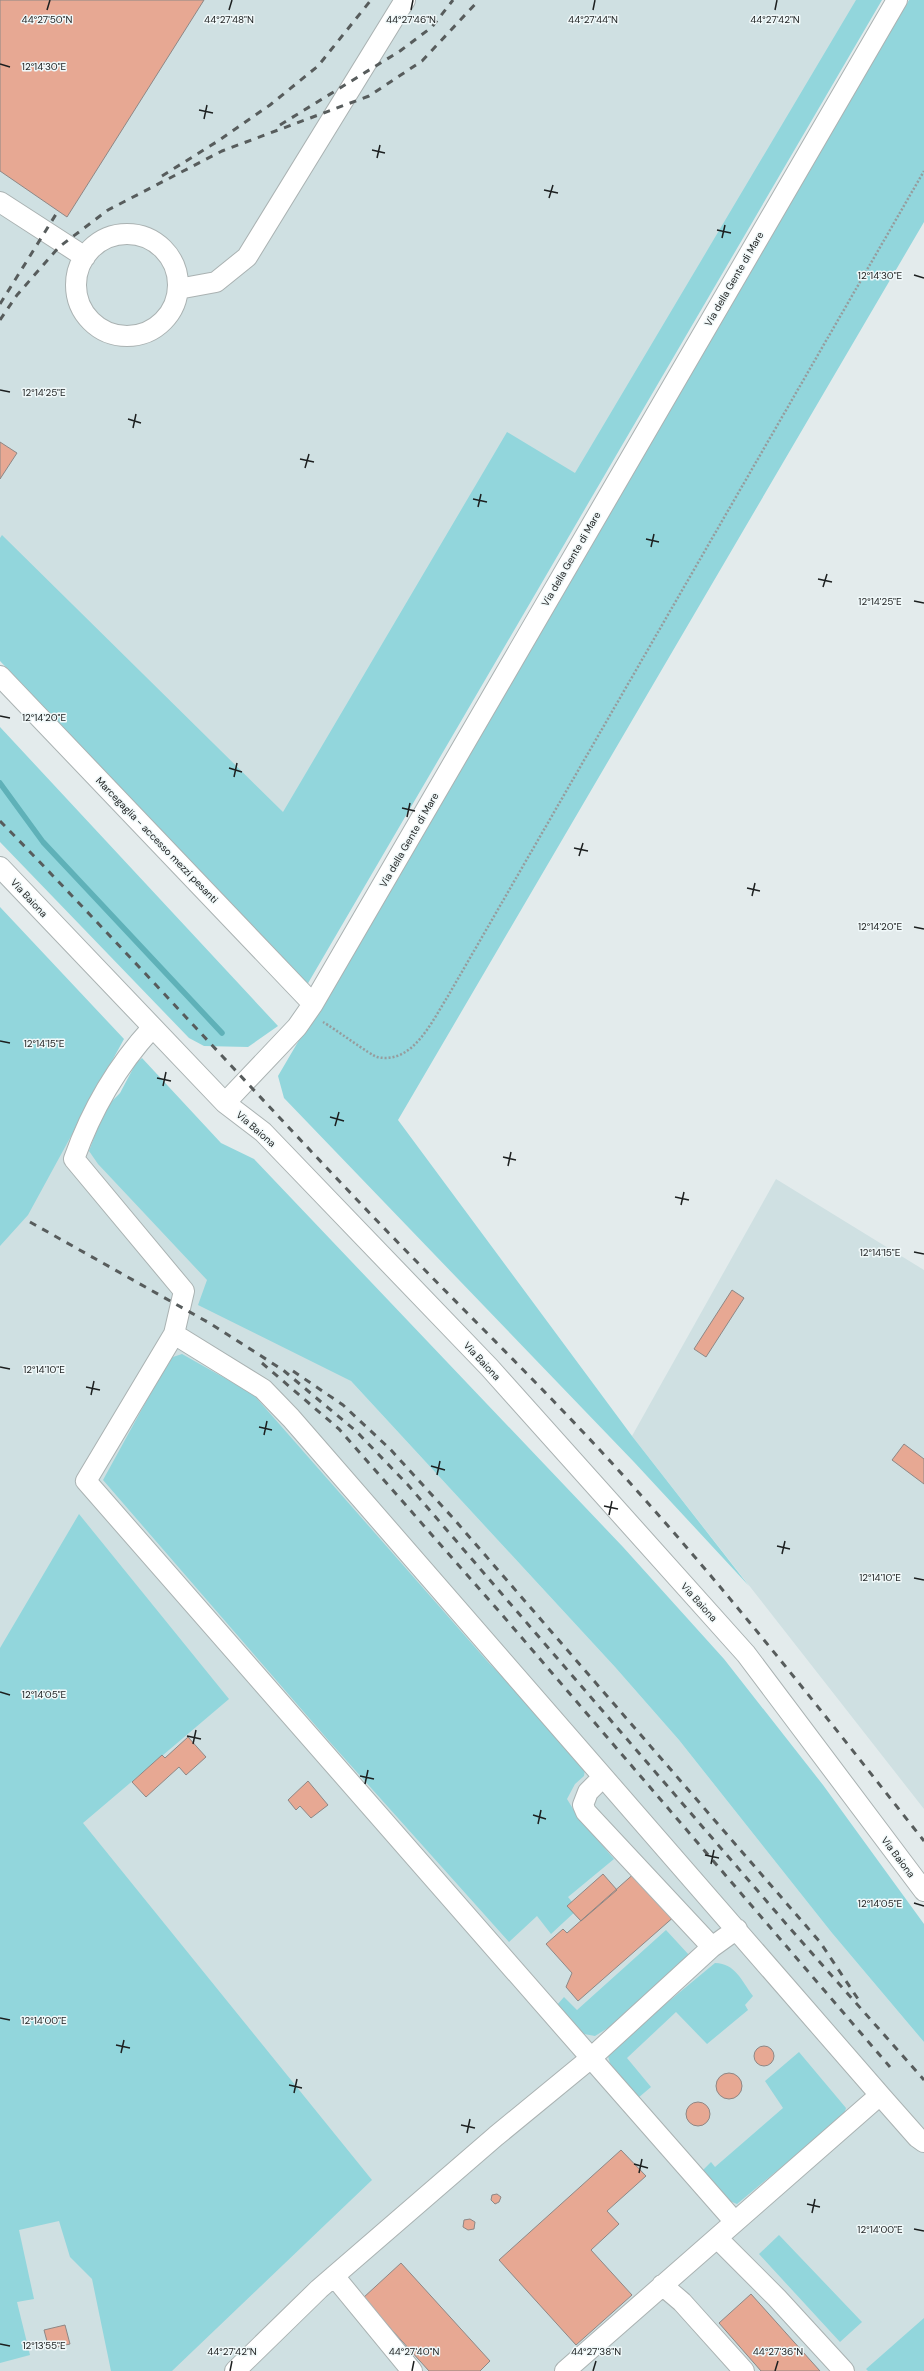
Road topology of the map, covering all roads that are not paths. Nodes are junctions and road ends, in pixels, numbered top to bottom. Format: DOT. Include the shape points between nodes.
graph roads {
  1 [pos="405,0"];
  2 [pos="897,0"];
  3 [pos="0,202"];
  4 [pos="85,257"];
  5 [pos="178,289"];
  6 [pos="0,676"];
  7 [pos="0,867"];
  8 [pos="311,1008"];
  9 [pos="152,1028"];
  10 [pos="225,1103"];
  11 [pos="174,1334"];
  12 [pos="602,1777"];
  13 [pos="924,1891"];
  14 [pos="737,1929"];
  15 [pos="712,1947"];
  16 [pos="591,2058"];
  17 [pos="880,2094"];
  18 [pos="924,2142"];
  19 [pos="735,2222"];
  20 [pos="717,2238"];
  21 [pos="334,2276"];
  22 [pos="662,2286"];
  23 [pos="235,2371"];
  24 [pos="412,2371"];
  25 [pos="566,2371"];
  26 [pos="744,2371"];
  27 [pos="844,2371"];
  1 -- 5 [label="street" via="247,257 216,282"];
  2 -- 8 [label="street, Via della Gente di Mare"];
  3 -- 4 [label="street"];
  4 -- 5 [label="street" via="94,246 107,238 122,234 144,237 163,248 172,260 177,274"];
  4 -- 5 [label="street" via="77,279 79,302 86,316 110,334 141,335 155,328 167,318 175,304"];
  6 -- 8 [label="street, Marcegaglia - accesso mezzi pesanti"];
  7 -- 9 [label="street, Via Baiona"];
  8 -- 10 [label="street, Via della Gente di Mare"];
  9 -- 10 [label="street, Via Baiona"];
  9 -- 11 [label="street" via="132,1050 85,1128 74,1159 184,1290"];
  10 -- 13 [label="street, Via Baiona" via="263,1132 489,1367 740,1648"];
  11 -- 12 [label="street" via="263,1389"];
  11 -- 16 [label="street" via="86,1481"];
  12 -- 14 [label="street"];
  12 -- 15 [label="street" via="588,1792 583,1804 586,1812"];
  14 -- 15 [label="street"];
  14 -- 17 [label="street"];
  15 -- 16 [label="street"];
  16 -- 19 [label="street"];
  16 -- 21 [label="street"];
  17 -- 18 [label="street"];
  17 -- 19 [label="street"];
  19 -- 20 [label="street"];
  20 -- 22 [label="street"];
  20 -- 27 [label="street"];
  21 -- 23 [label="street"];
  21 -- 24 [label="street"];
  22 -- 25 [label="street"];
  22 -- 26 [label="street" via="682,2302"];
}
